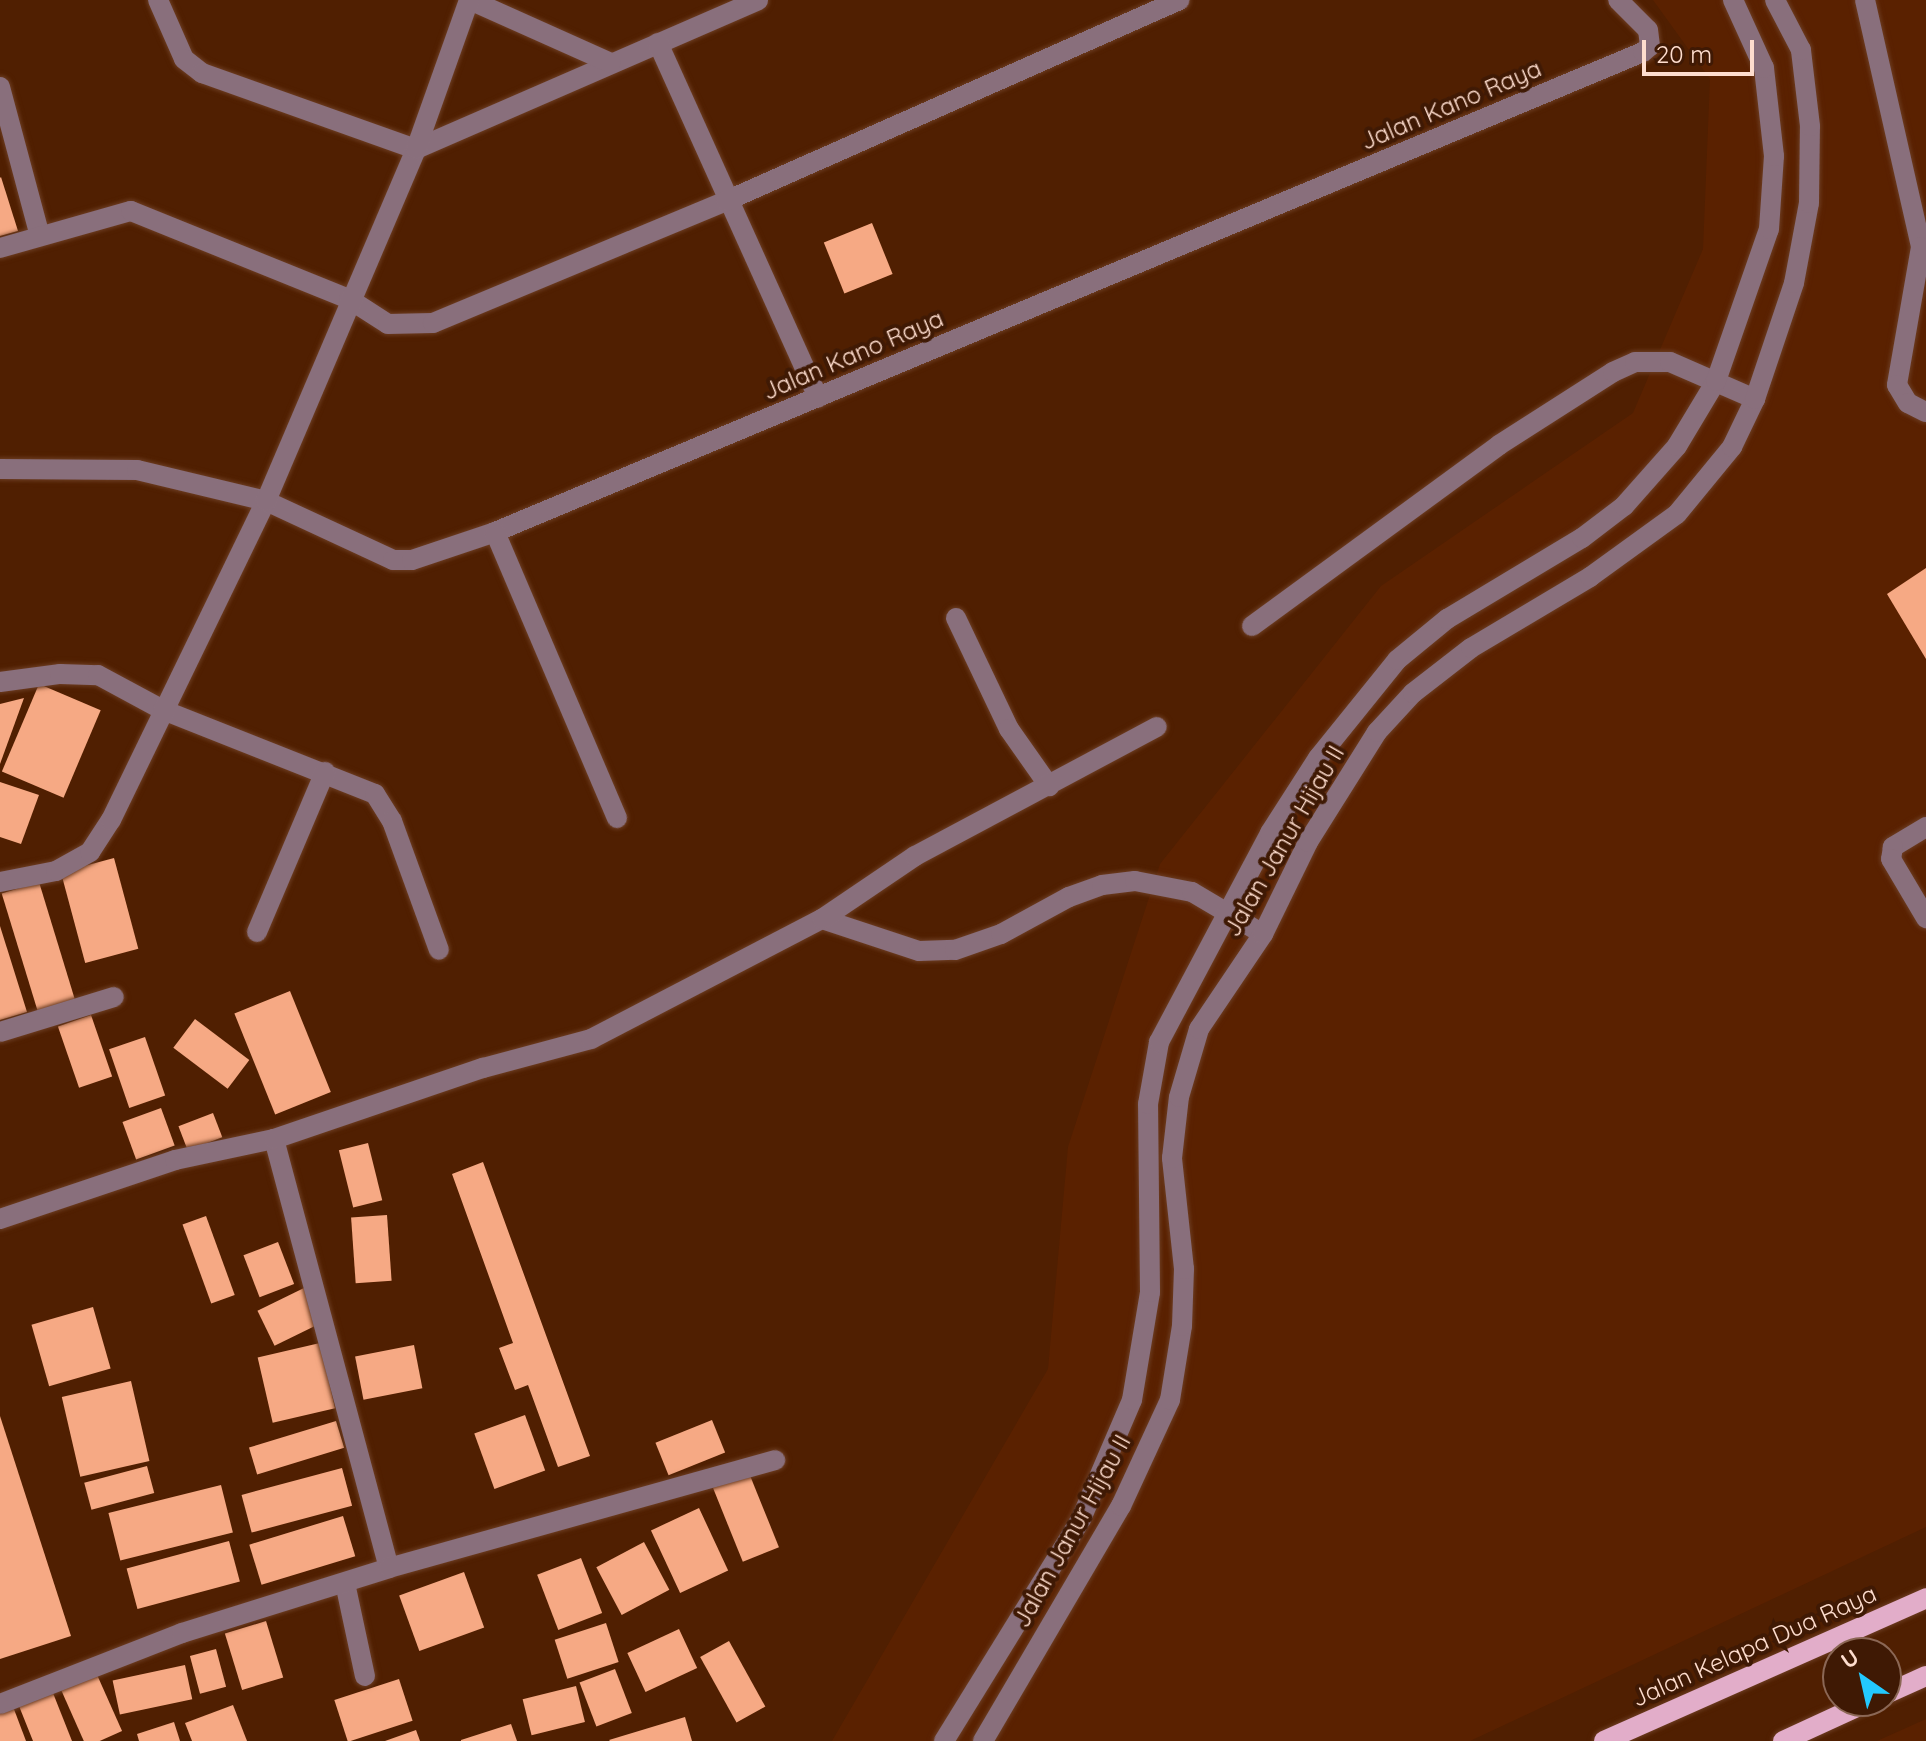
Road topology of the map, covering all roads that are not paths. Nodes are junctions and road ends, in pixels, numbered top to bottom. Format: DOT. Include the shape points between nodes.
graph roads {
  1 [pos="158,0"];
  2 [pos="470,0"];
  3 [pos="758,0"];
  4 [pos="1179,0"];
  5 [pos="1618,0"];
  6 [pos="1733,0"];
  7 [pos="1775,0"];
  8 [pos="1865,0"];
  9 [pos="658,43"];
  10 [pos="611,63"];
  11 [pos="0,87"];
  12 [pos="416,149"];
  13 [pos="726,201"];
  14 [pos="39,233"];
  15 [pos="0,248"];
  16 [pos="349,299"];
  17 [pos="1716,381"];
  18 [pos="818,398"];
  19 [pos="1755,399"];
  20 [pos="1926,412"];
  21 [pos="0,469"];
  22 [pos="266,501"];
  23 [pos="495,532"];
  24 [pos="956,618"];
  25 [pos="1252,626"];
  26 [pos="0,682"];
  27 [pos="163,710"];
  28 [pos="1157,727"];
  29 [pos="325,772"];
  30 [pos="1049,786"];
  31 [pos="617,818"];
  32 [pos="1926,827"];
  33 [pos="0,882"];
  34 [pos="1225,914"];
  35 [pos="1926,918"];
  36 [pos="822,919"];
  37 [pos="257,932"];
  38 [pos="1263,934"];
  39 [pos="439,950"];
  40 [pos="114,997"];
  41 [pos="0,1032"];
  42 [pos="274,1139"];
  43 [pos="0,1219"];
  44 [pos="775,1460"];
  45 [pos="389,1568"];
  46 [pos="345,1583"];
  47 [pos="1926,1598"];
  48 [pos="365,1676"];
  49 [pos="1926,1676"];
  50 [pos="1902,1687"];
  51 [pos="0,1704"];
  52 [pos="1835,1717"];
  53 [pos="944,1741"];
  54 [pos="983,1741"];
  55 [pos="1604,1741"];
  56 [pos="1783,1741"];
  1 -- 12 [label="street" via="184,59 202,73"];
  2 -- 10 [label="street"];
  2 -- 12 [label="street"];
  3 -- 9 [label="street"];
  4 -- 13 [label="street"];
  5 -- 18 [label="street, Jalan Kano Raya" via="1648,30 1650,46 1643,52"];
  6 -- 17 [label="street, Jalan Janur Hijau II" via="1764,68 1774,156 1769,229"];
  7 -- 19 [label="street, Jalan Janur Hijau II" via="1801,50 1810,126 1809,203 1794,283"];
  8 -- 20 [label="street" via="1921,247 1897,385 1908,403"];
  9 -- 10 [label="street"];
  9 -- 13 [label="street"];
  10 -- 12 [label="street"];
  11 -- 14 [label="street"];
  12 -- 16 [label="street"];
  13 -- 16 [label="street" via="433,323 388,324"];
  13 -- 18 [label="street"];
  14 -- 15 [label="street"];
  14 -- 16 [label="street" via="131,211 146,214"];
  16 -- 22 [label="street"];
  17 -- 19 [label="street"];
  17 -- 25 [label="street" via="1670,362 1635,362 1499,445"];
  17 -- 34 [label="street, Jalan Janur Hijau II" via="1677,446 1624,506 1582,538 1447,619 1397,660 1318,758"];
  18 -- 23 [label="street, Jalan Kano Raya"];
  19 -- 38 [label="street, Jalan Janur Hijau II" via="1732,447 1677,514 1602,569 1471,648 1413,693 1347,778"];
  21 -- 22 [label="street, Jalan Kano Raya" via="137,470"];
  22 -- 23 [label="street, Jalan Kano Raya" via="393,560 412,560"];
  22 -- 27 [label="street"];
  23 -- 31 [label="street"];
  24 -- 30 [label="street" via="1009,729"];
  26 -- 27 [label="street" via="98,675"];
  27 -- 29 [label="street"];
  27 -- 33 [label="street" via="90,852 56,871"];
  28 -- 30 [label="street"];
  29 -- 37 [label="street"];
  29 -- 39 [label="street" via="375,794 384,805"];
  30 -- 36 [label="street" via="915,856"];
  32 -- 35 [label="street" via="1893,847 1891,859"];
  34 -- 36 [label="street" via="1192,892 1135,881 1069,897 1001,934 955,950 919,951"];
  34 -- 38 [label="street"];
  34 -- 53 [label="street, Jalan Janur Hijau II" via="1159,1042 1148,1104 1150,1292 1132,1400 1081,1519"];
  36 -- 42 [label="street" via="591,1039 483,1068"];
  38 -- 54 [label="street, Jalan Janur Hijau II" via="1199,1029 1179,1097 1172,1158 1184,1269 1183,1312 1170,1400 1121,1506"];
  40 -- 41 [label="street"];
  42 -- 43 [label="street" via="175,1160"];
  42 -- 45 [label="street"];
  44 -- 45 [label="street"];
  45 -- 46 [label="street"];
  46 -- 48 [label="street"];
  46 -- 51 [label="street" via="182,1633"];
  47 -- 55 [label="main road, Jalan Kelapa Dua Raya"];
  49 -- 50 [label="main road"];
  52 -- 56 [label="main road"];
}
